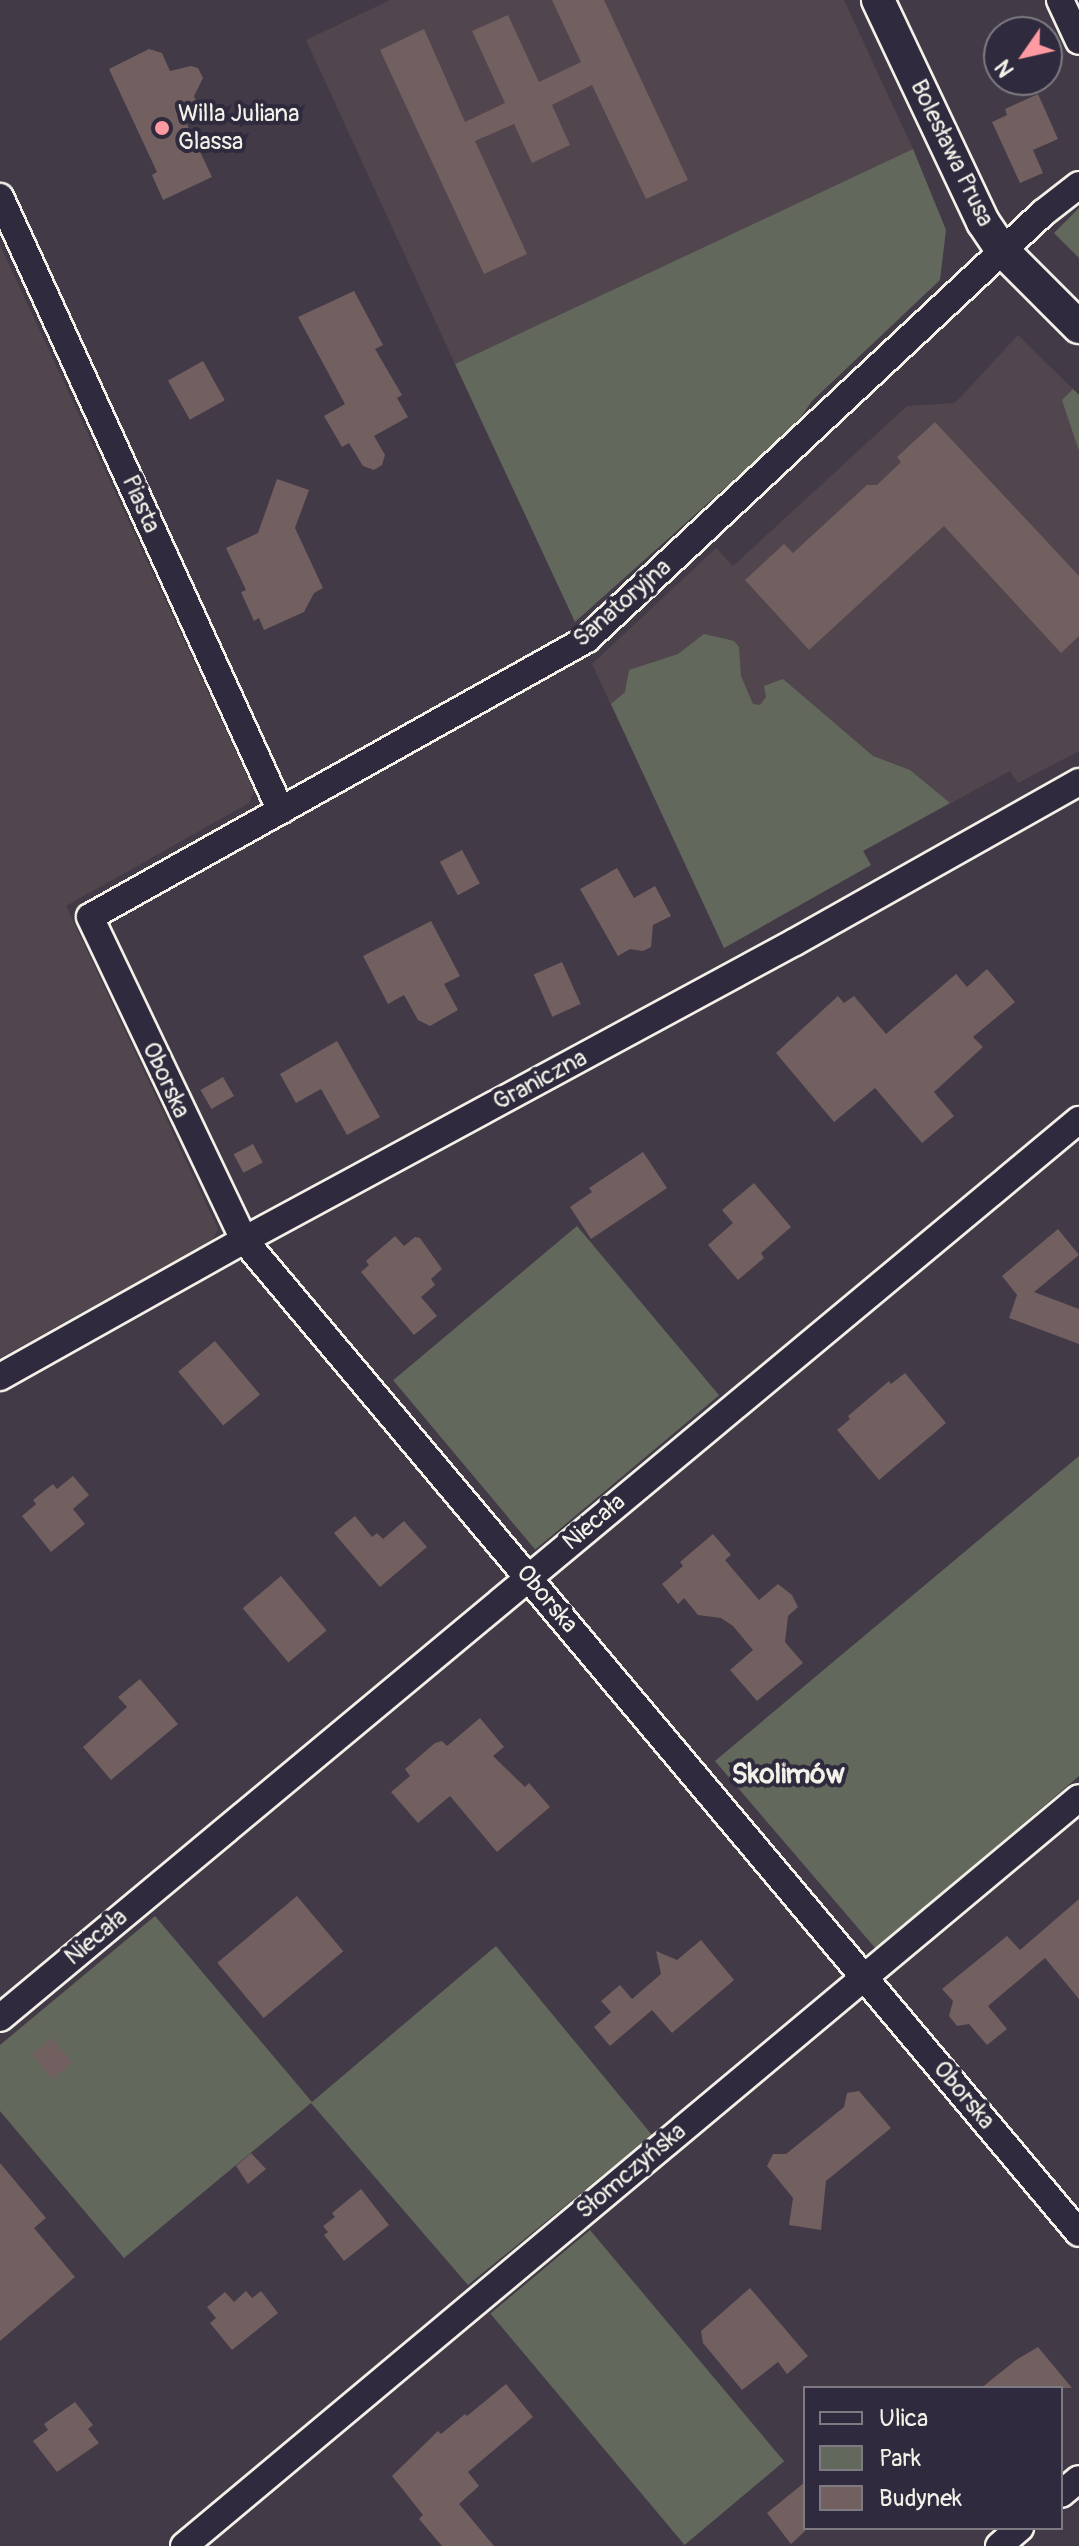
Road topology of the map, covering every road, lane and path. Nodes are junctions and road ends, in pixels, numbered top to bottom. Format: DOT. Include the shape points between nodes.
graph roads {
  1 [pos="878,0"];
  2 [pos="1060,0"];
  3 [pos="1079,41"];
  4 [pos="1079,185"];
  5 [pos="0,197"];
  6 [pos="1002,250"];
  7 [pos="1079,327"];
  8 [pos="1079,782"];
  9 [pos="281,811"];
  10 [pos="90,917"];
  11 [pos="1079,1120"];
  12 [pos="244,1240"];
  13 [pos="0,1377"];
  14 [pos="529,1577"];
  15 [pos="1079,1798"];
  16 [pos="865,1975"];
  17 [pos="0,2018"];
  18 [pos="1079,2233"];
  19 [pos="1079,2479"];
  20 [pos="1063,2492"];
  21 [pos="1018,2530"];
  22 [pos="184,2546"];
  23 [pos="999,2546"];
  1 -- 6 [label="street, Bolesława Prusa" via="968,196"];
  2 -- 3 [label="street"];
  4 -- 6 [label="street, Sanatoryjna"];
  5 -- 9 [label="street, Piasta"];
  6 -- 7 [label="street, Bolesława Prusa"];
  6 -- 9 [label="street, Sanatoryjna" via="587,639"];
  8 -- 12 [label="street, Graniczna"];
  9 -- 10 [label="street, Sanatoryjna"];
  10 -- 12 [label="street, Oborska"];
  11 -- 14 [label="street, Niecała"];
  12 -- 13 [label="street, Graniczna"];
  12 -- 14 [label="street, Oborska"];
  14 -- 16 [label="street, Oborska"];
  14 -- 17 [label="street, Niecała"];
  15 -- 16 [label="street, Słomczyńska"];
  16 -- 18 [label="street, Oborska"];
  16 -- 22 [label="street, Słomczyńska"];
  19 -- 20 [label="street"];
  21 -- 23 [label="street"];
}
